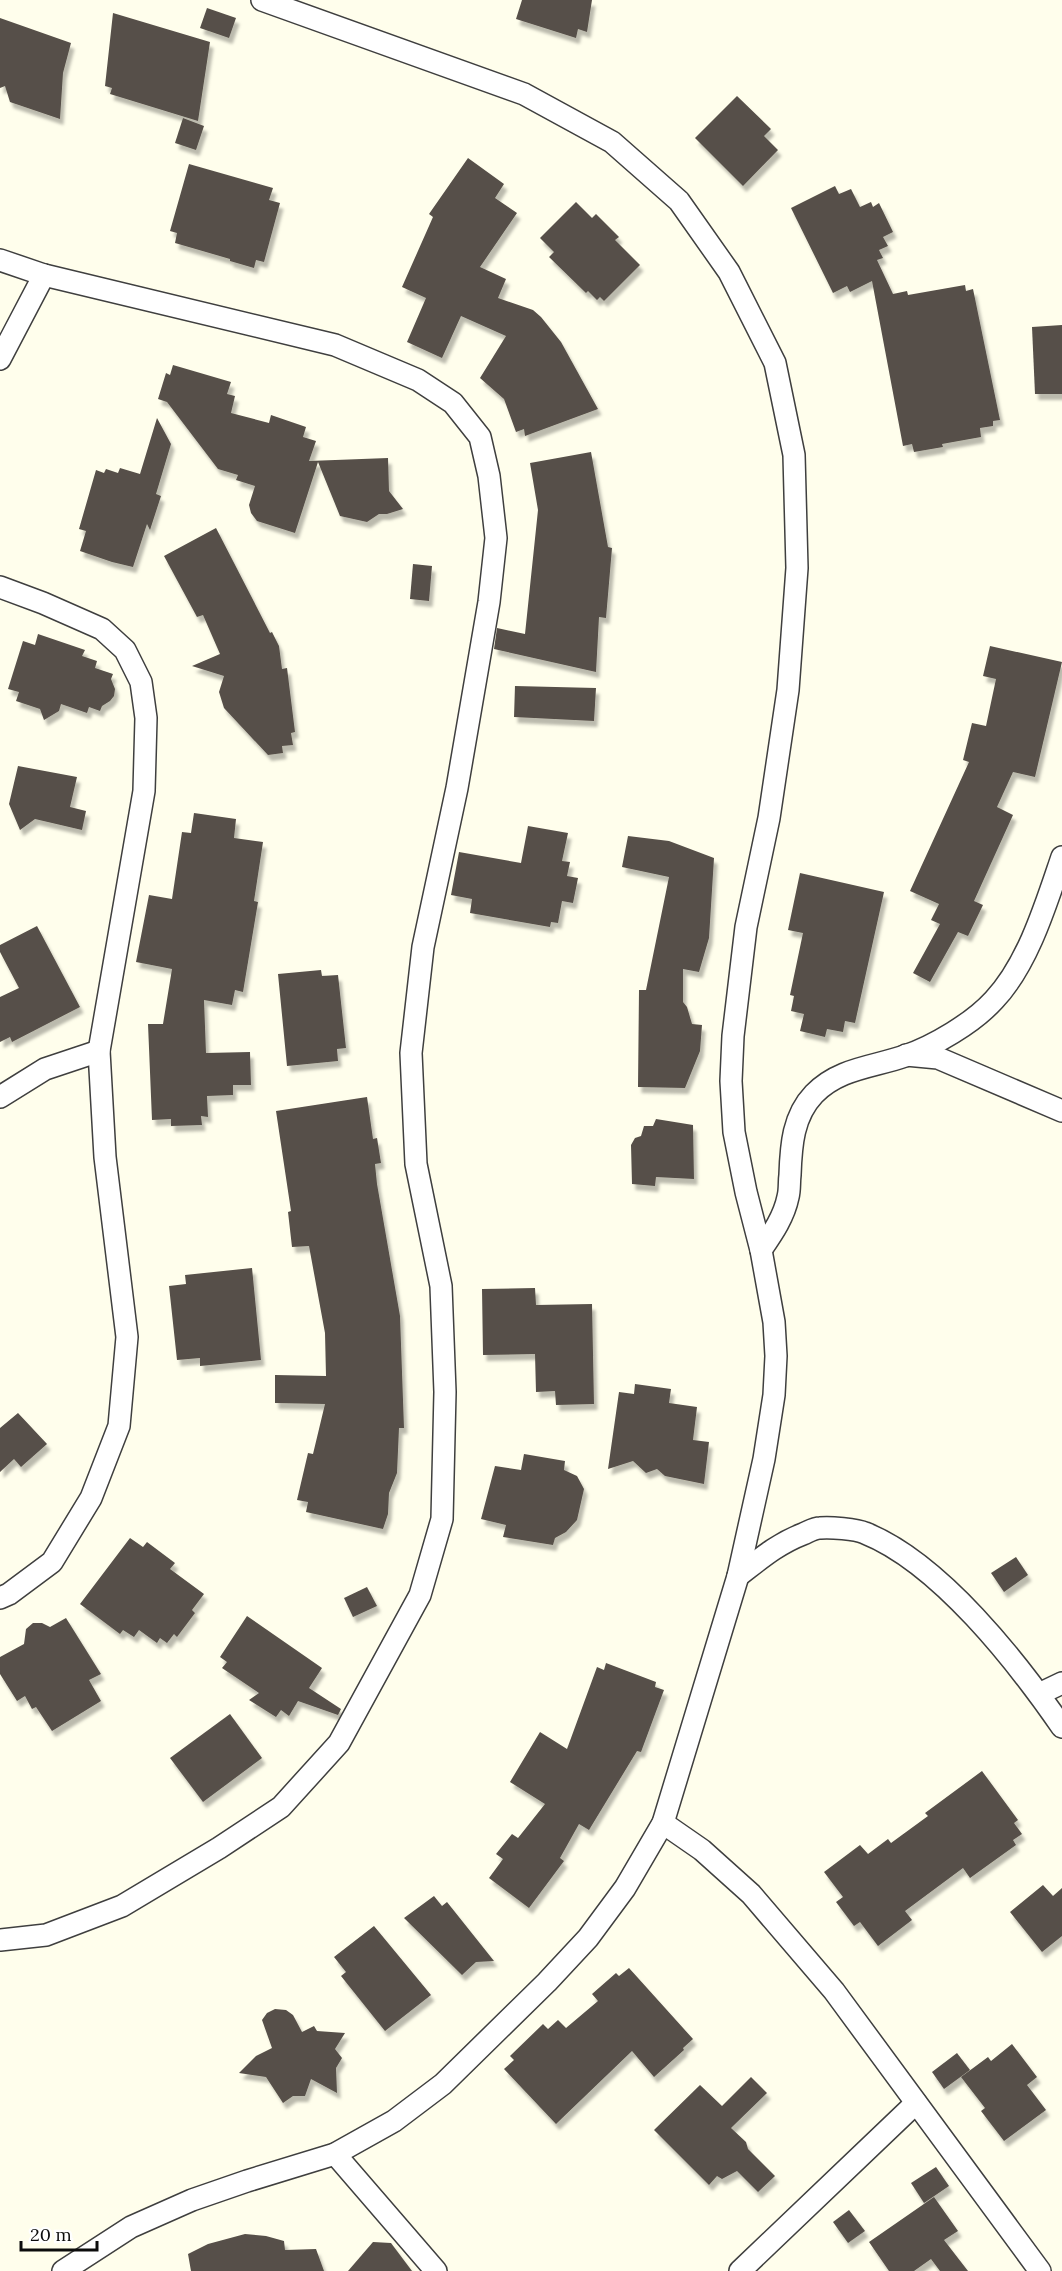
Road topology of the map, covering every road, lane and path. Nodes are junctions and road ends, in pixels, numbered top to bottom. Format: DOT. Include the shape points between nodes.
graph roads {
  1 [pos="262,0"];
  2 [pos="0,260"];
  3 [pos="44,275"];
  4 [pos="0,359"];
  5 [pos="0,587"];
  6 [pos="1062,857"];
  7 [pos="99,1051"];
  8 [pos="906,1055"];
  9 [pos="0,1097"];
  10 [pos="1062,1111"];
  11 [pos="761,1250"];
  12 [pos="738,1576"];
  13 [pos="0,1598"];
  14 [pos="1062,1683"];
  15 [pos="1039,1694"];
  16 [pos="1062,1727"];
  17 [pos="663,1823"];
  18 [pos="0,1940"];
  19 [pos="916,2103"];
  20 [pos="335,2154"];
  21 [pos="63,2271"];
  22 [pos="436,2271"];
  23 [pos="740,2271"];
  24 [pos="1040,2271"];
  1 -- 11 [label="street" via="524,94 612,142 678,201 729,272 775,363 794,455 796,568 788,690 770,818 746,927 731,1081 734,1132"];
  2 -- 3 [label="street"];
  3 -- 4 [label="street"];
  3 -- 18 [label="street" via="334,345 418,380 453,403 480,437 496,538 457,788 423,947 411,1053 416,1164 441,1286 445,1392 442,1519 420,1595 339,1743 281,1807 122,1906 46,1935"];
  5 -- 7 [label="street" via="102,629 125,650 141,682 146,718 144,791"];
  6 -- 8 [label="street" via="1036,931 994,1000 957,1028"];
  7 -- 9 [label="street" via="45,1069"];
  7 -- 13 [label="street" via="105,1157 127,1337 119,1426 91,1498 52,1562"];
  8 -- 10 [label="street" via="938,1058"];
  8 -- 11 [label="street" via="834,1077 803,1107 795,1126 790,1158 789,1197 780,1221"];
  11 -- 12 [label="street" via="774,1322 774,1395 765,1459"];
  12 -- 15 [label="street" via="782,1542 818,1528 864,1532 907,1556 938,1580"];
  12 -- 17 [label="street"];
  14 -- 15 [label="street"];
  15 -- 16 [label="street"];
  17 -- 19 [label="street" via="702,1850 751,1894 834,1991"];
  17 -- 20 [label="street" via="626,1888 588,1938 547,1982 443,2084 394,2121"];
  19 -- 23 [label="street"];
  19 -- 24 [label="street"];
  20 -- 21 [label="street" via="192,2200 131,2227"];
  20 -- 22 [label="street"];
}
